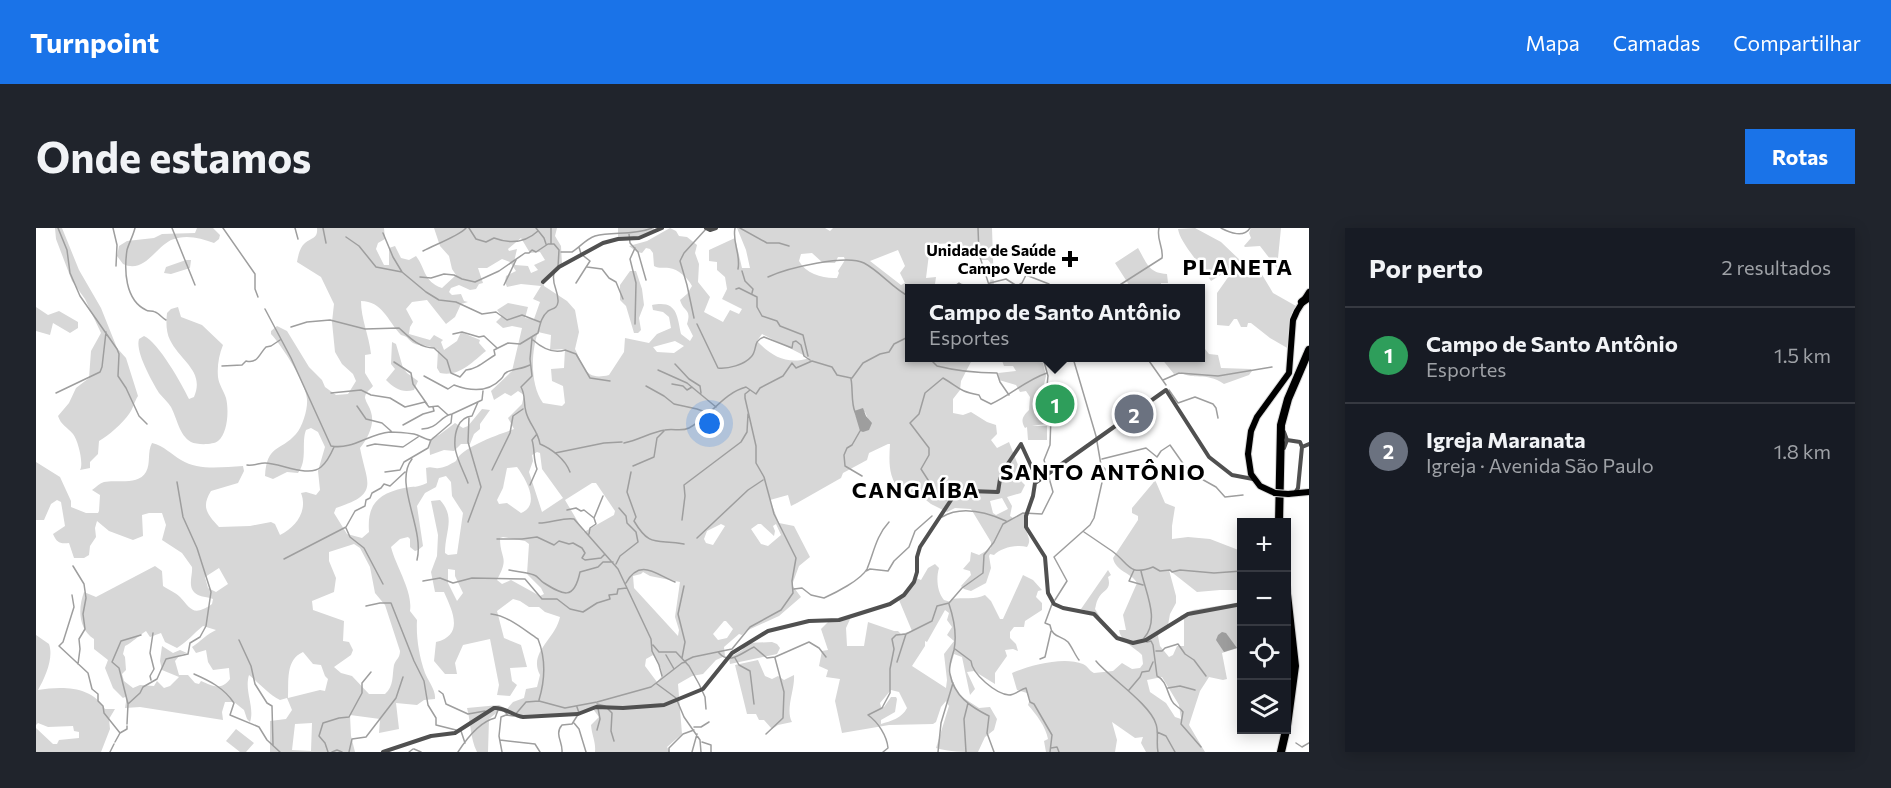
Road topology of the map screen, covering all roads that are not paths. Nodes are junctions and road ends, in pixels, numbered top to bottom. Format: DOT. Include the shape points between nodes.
graph roads {
  1 [pos="662,228"];
  2 [pos="706,228"];
  3 [pos="716,228"];
  4 [pos="543,282"];
  5 [pos="1308,294"];
  6 [pos="1309,350"];
  7 [pos="1309,357"];
  8 [pos="1285,436"];
  9 [pos="1309,444"];
  10 [pos="1302,450"];
  11 [pos="1253,479"];
  12 [pos="1035,483"];
  13 [pos="1295,492"];
  14 [pos="1309,492"];
  15 [pos="1280,518"];
  16 [pos="1280,518"];
  17 [pos="1237,605"];
  18 [pos="1291,620"];
  19 [pos="1291,626"];
  20 [pos="1291,626"];
  21 [pos="1291,636"];
  22 [pos="1296,647"];
  23 [pos="1290,680"];
  24 [pos="1283,746"];
  25 [pos="383,752"];
  1 -- 4 [label="street" via="639,238 601,244 560,267"];
  2 -- 3 [label="street"];
  5 -- 11 [label="main road" via="1292,325 1289,373 1251,431 1249,462"];
  6 -- 15 [label="highway" via="1288,399 1280,431"];
  7 -- 8 [label="highway" via="1291,399"];
  8 -- 10 [label="street" via="1300,442"];
  8 -- 16 [label="highway"];
  9 -- 10 [label="street"];
  10 -- 13 [label="street"];
  11 -- 12 [label="street" via="1232,475 1207,455 1166,390"];
  11 -- 13 [label="main road, bridge" via="1275,493"];
  12 -- 17 [label="street" via="1025,525 1045,557 1049,598 1060,607 1097,616 1117,638 1133,643 1143,642 1192,612"];
  12 -- 25 [label="street" via="1021,444 1005,468 998,492 969,491 952,499 920,547 914,582 904,596 839,620 809,621 768,631 732,653 705,687 669,703 623,708 596,706 578,714 517,716 494,708 455,733"];
  13 -- 14 [label="main road"];
  18 -- 22 [label="highway"];
  19 -- 22 [label="highway"];
  20 -- 22 [label="highway"];
  21 -- 22 [label="highway"];
  22 -- 23 [label="highway"];
  22 -- 24 [label="highway"];
}
